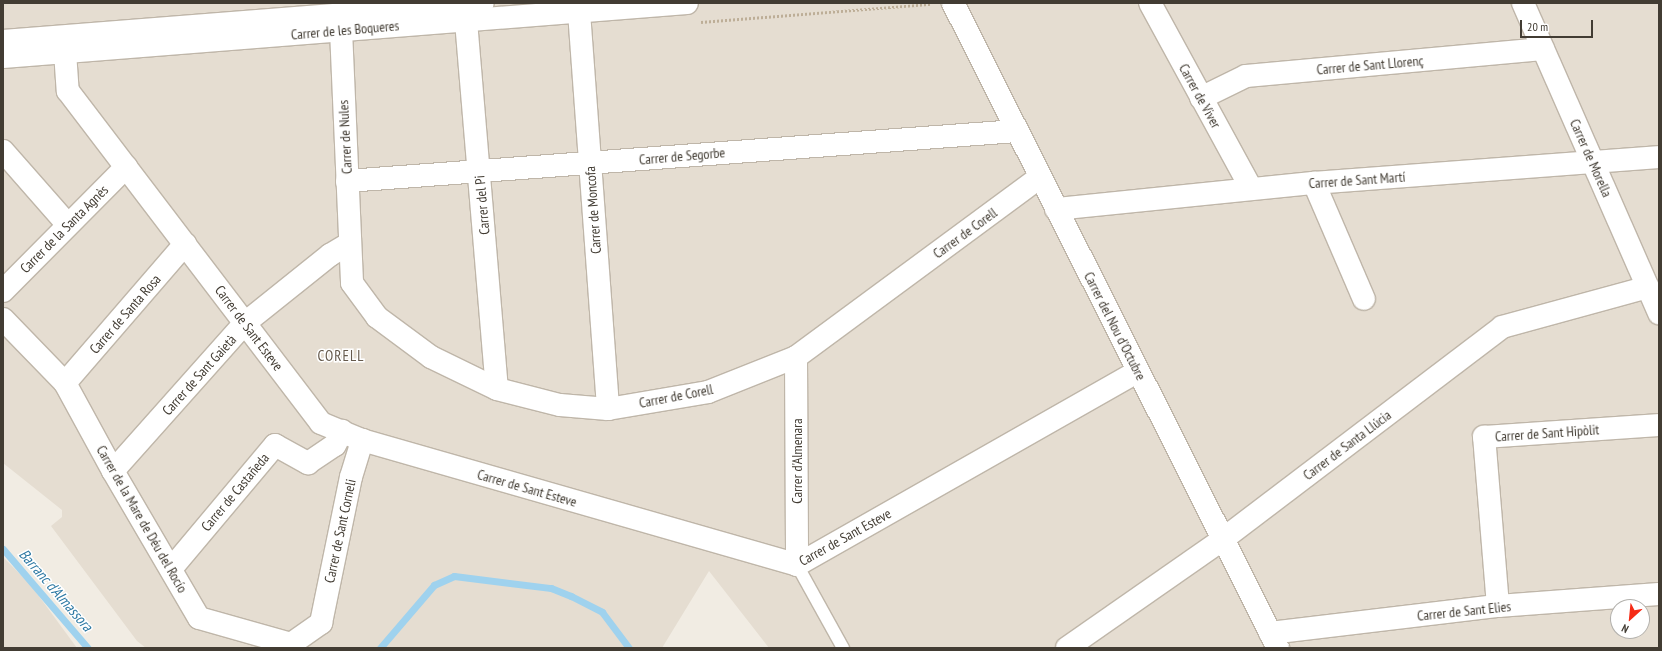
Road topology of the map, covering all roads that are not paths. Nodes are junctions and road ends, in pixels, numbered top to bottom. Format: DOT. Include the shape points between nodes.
graph roads {
  1 [pos="482,3"];
  2 [pos="687,3"];
  3 [pos="953,3"];
  4 [pos="1150,3"];
  5 [pos="1523,3"];
  6 [pos="460,10"];
  7 [pos="578,12"];
  8 [pos="341,30"];
  9 [pos="3,41"];
  10 [pos="1543,49"];
  11 [pos="65,52"];
  12 [pos="3,57"];
  13 [pos="1201,98"];
  14 [pos="1018,131"];
  15 [pos="3,151"];
  16 [pos="1659,157"];
  17 [pos="1593,162"];
  18 [pos="590,164"];
  19 [pos="126,167"];
  20 [pos="479,172"];
  21 [pos="1040,177"];
  22 [pos="347,181"];
  23 [pos="1314,183"];
  24 [pos="1251,188"];
  25 [pos="1056,209"];
  26 [pos="68,225"];
  27 [pos="350,243"];
  28 [pos="184,244"];
  29 [pos="1648,287"];
  30 [pos="3,291"];
  31 [pos="1364,299"];
  32 [pos="1659,313"];
  33 [pos="3,319"];
  34 [pos="245,323"];
  35 [pos="796,357"];
  36 [pos="1138,371"];
  37 [pos="65,383"];
  38 [pos="496,389"];
  39 [pos="608,409"];
  40 [pos="1659,425"];
  41 [pos="342,431"];
  42 [pos="362,440"];
  43 [pos="113,471"];
  44 [pos="1223,539"];
  45 [pos="797,565"];
  46 [pos="171,569"];
  47 [pos="1659,594"];
  48 [pos="1498,606"];
  49 [pos="321,623"];
  50 [pos="1274,641"];
  51 [pos="843,648"];
  52 [pos="1067,648"];
  1 -- 6 [label="street, Carrer de les Boqueres"];
  2 -- 7 [label="street, Carrer de les Boqueres"];
  3 -- 14 [label="street, Carrer del Nou d'Octubre"];
  4 -- 13 [label="street, Carrer de Viver"];
  5 -- 10 [label="street, Carrer de Morella"];
  6 -- 7 [label="street, Carrer de les Boqueres"];
  6 -- 8 [label="street, Carrer de les Boqueres"];
  6 -- 9 [label="street, Carrer de les Boqueres"];
  6 -- 20 [label="street, Carrer del Pi"];
  7 -- 18 [label="street, Carrer de Moncofa"];
  8 -- 11 [label="street, Carrer de les Boqueres"];
  8 -- 22 [label="street, Carrer de Nules"];
  10 -- 13 [label="street, Carrer de Sant Llorenç" via="1246,76"];
  10 -- 17 [label="street, Carrer de Morella"];
  11 -- 12 [label="street, Carrer de les Boqueres"];
  11 -- 19 [label="street, Carrer de Sant Esteve" via="68,90"];
  13 -- 24 [label="street, Carrer de Viver"];
  14 -- 18 [label="street, Carrer de Segorbe"];
  14 -- 21 [label="street, Carrer del Nou d'Octubre"];
  15 -- 26 [label="street"];
  16 -- 17 [label="street, Carrer de Sant Martí"];
  17 -- 23 [label="street, Carrer de Sant Martí"];
  17 -- 29 [label="street, Carrer de Morella"];
  18 -- 20 [label="street, Carrer de Segorbe"];
  18 -- 39 [label="street, Carrer de Moncofa"];
  19 -- 26 [label="street, Carrer de la Santa Agnès"];
  19 -- 28 [label="street, Carrer de Sant Esteve"];
  20 -- 22 [label="street, Carrer de Segorbe"];
  20 -- 38 [label="street, Carrer del Pi"];
  21 -- 25 [label="street, Carrer del Nou d'Octubre"];
  21 -- 35 [label="street, Carrer de Corell"];
  22 -- 27 [label="street, Carrer de Nules"];
  23 -- 24 [label="street, Carrer de Sant Martí"];
  23 -- 31 [label="street"];
  24 -- 25 [label="street, Carrer de Sant Martí"];
  25 -- 36 [label="street, Carrer del Nou d'Octubre"];
  26 -- 30 [label="street, Carrer de la Santa Agnès"];
  27 -- 34 [label="street, Carrer de Sant Gaietà" via="330,255"];
  27 -- 38 [label="street, Carrer de Corell" via="352,283 377,317 431,357"];
  28 -- 34 [label="street, Carrer de Sant Esteve"];
  28 -- 37 [label="street, Carrer de Santa Rosa"];
  29 -- 32 [label="street, Carrer de Morella"];
  29 -- 44 [label="street, Carrer de Santa Llúcia" via="1502,327"];
  33 -- 37 [label="street, Carrer de la Mare de Déu del Rocío"];
  34 -- 41 [label="street, Carrer de Sant Esteve" via="321,423"];
  34 -- 43 [label="street, Carrer de Sant Gaietà"];
  35 -- 39 [label="street, Carrer de Corell" via="708,392"];
  35 -- 45 [label="street, Carrer d'Almenara"];
  36 -- 44 [label="street, Carrer del Nou d'Octubre"];
  36 -- 45 [label="street, Carrer de Sant Esteve"];
  37 -- 43 [label="street, Carrer de la Mare de Déu del Rocío"];
  38 -- 39 [label="street, Carrer de Corell" via="560,405"];
  40 -- 48 [label="street, Carrer de Sant Hipòlit" via="1484,438"];
  41 -- 42 [label="street, Carrer de Sant Esteve"];
  41 -- 46 [label="street, Carrer de Castañeda" via="335,445 308,463 274,445"];
  42 -- 45 [label="street, Carrer de Sant Esteve"];
  42 -- 49 [label="street, Carrer de Sant Corneli" via="351,477"];
  43 -- 46 [label="street, Carrer de la Mare de Déu del Rocío"];
  44 -- 50 [label="street, Carrer del Nou d'Octubre"];
  44 -- 52 [label="street, Carrer de Santa Llúcia"];
  45 -- 51 [label="lane"];
  46 -- 49 [label="street, Carrer de la Mare de Déu del Rocío" via="199,618 291,644"];
  47 -- 48 [label="street, Carrer de Sant Elies"];
  48 -- 50 [label="street, Carrer de Sant Elies"];
}
